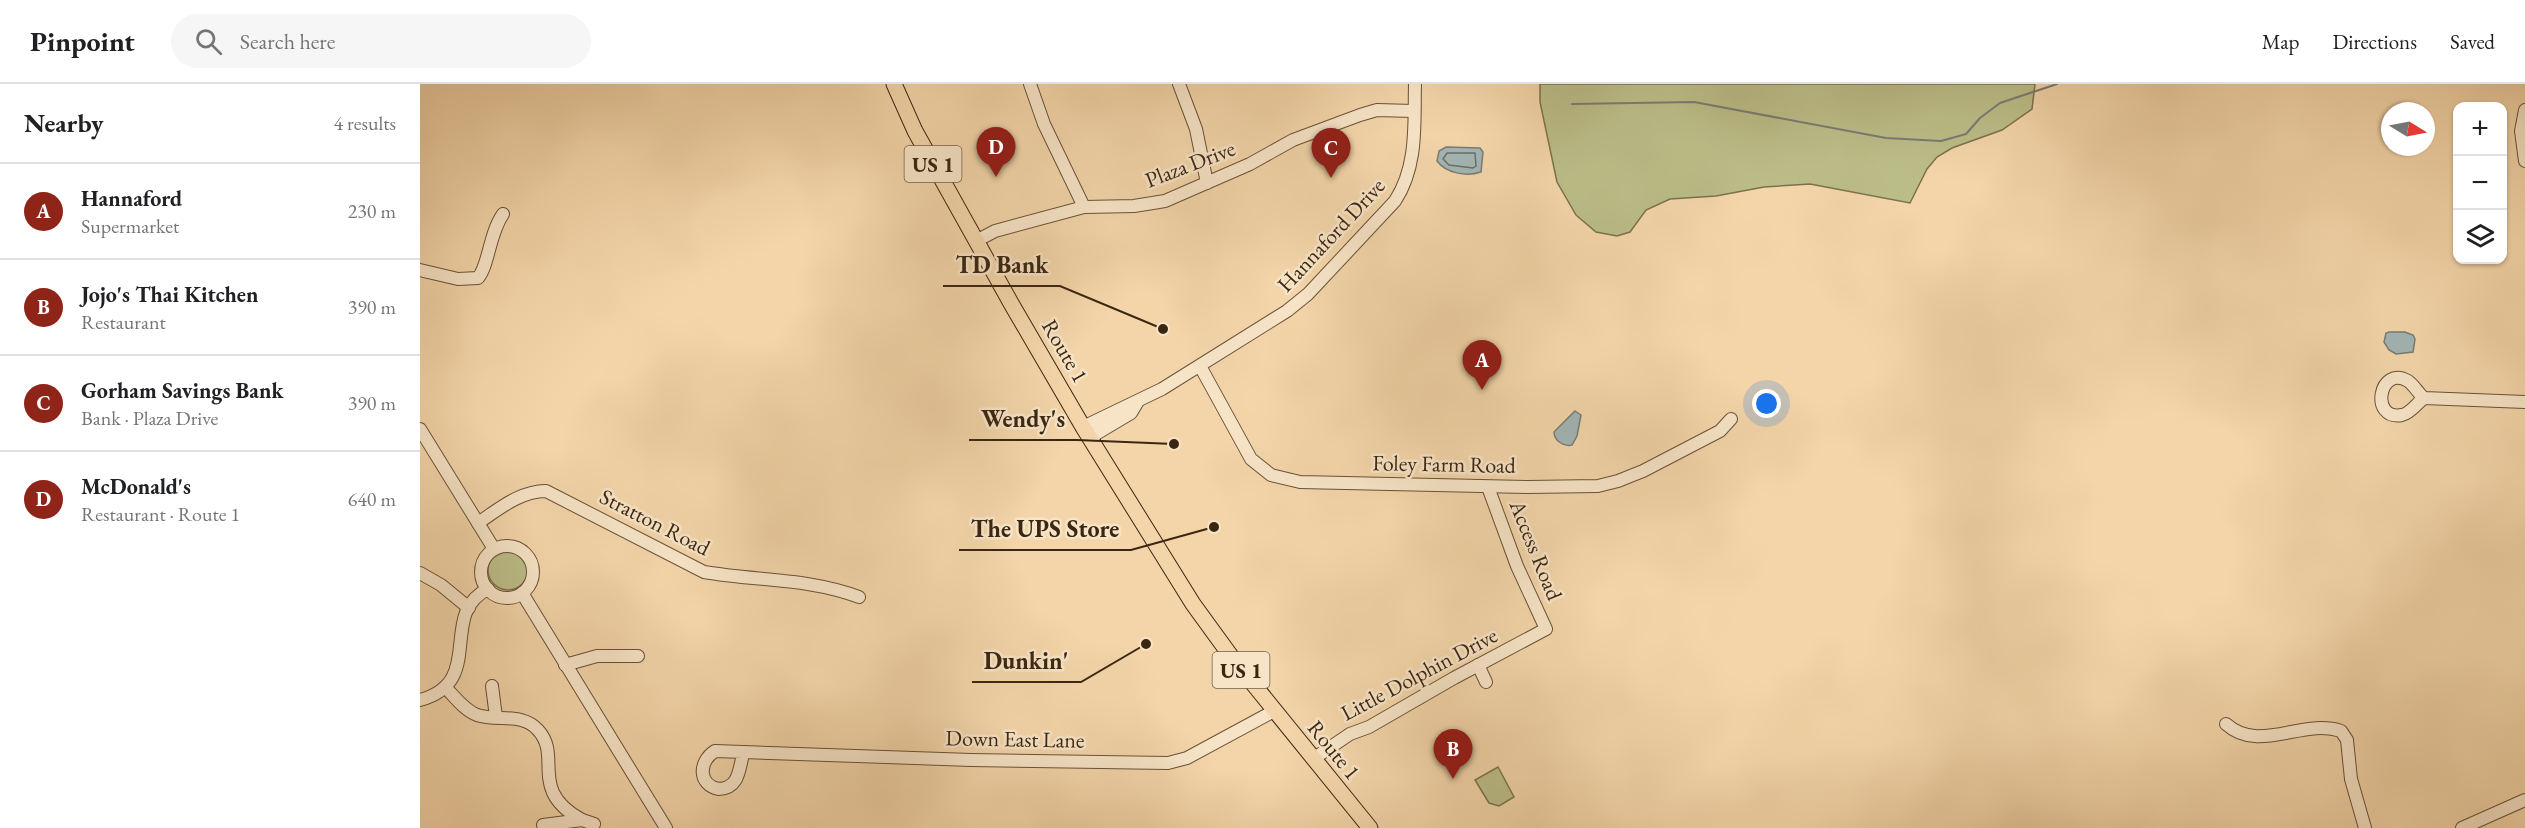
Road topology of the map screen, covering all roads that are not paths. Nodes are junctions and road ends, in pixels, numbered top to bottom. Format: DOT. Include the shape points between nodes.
graph roads {
  1 [pos="894,84"];
  2 [pos="1030,84"];
  3 [pos="1179,84"];
  4 [pos="1415,84"];
  5 [pos="1414,111"];
  6 [pos="2525,111"];
  7 [pos="2525,162"];
  8 [pos="1207,183"];
  9 [pos="1084,207"];
  10 [pos="503,214"];
  11 [pos="976,241"];
  12 [pos="420,270"];
  13 [pos="1200,366"];
  14 [pos="2424,398"];
  15 [pos="2525,402"];
  16 [pos="1731,418"];
  17 [pos="420,429"];
  18 [pos="1086,433"];
  19 [pos="1488,486"];
  20 [pos="478,523"];
  21 [pos="494,549"];
  22 [pos="420,573"];
  23 [pos="488,589"];
  24 [pos="522,593"];
  25 [pos="859,597"];
  26 [pos="469,608"];
  27 [pos="1546,629"];
  28 [pos="638,656"];
  29 [pos="1478,665"];
  30 [pos="565,666"];
  31 [pos="1486,682"];
  32 [pos="492,686"];
  33 [pos="446,688"];
  34 [pos="420,700"];
  35 [pos="1274,711"];
  36 [pos="496,717"];
  37 [pos="2226,724"];
  38 [pos="743,754"];
  39 [pos="1313,759"];
  40 [pos="2525,800"];
  41 [pos="543,825"];
  42 [pos="666,828"];
  43 [pos="1370,828"];
  44 [pos="2365,828"];
  45 [pos="2462,828"];
  1 -- 11 [label="main road, Route 1 / US 1" via="915,131"];
  2 -- 9 [label="street" via="1044,124"];
  3 -- 8 [label="street" via="1196,129"];
  4 -- 5 [label="street, Hannaford Drive"];
  5 -- 8 [label="street, Plaza Drive" via="1377,110 1360,115 1293,140"];
  5 -- 13 [label="street, Hannaford Drive" via="1410,168 1395,201 1299,302"];
  6 -- 7 [label="street" via="2521,131"];
  8 -- 9 [label="street, Plaza Drive" via="1154,203"];
  9 -- 11 [label="street, Plaza Drive" via="995,231"];
  10 -- 12 [label="street" via="478,278 458,279"];
  11 -- 18 [label="main road, Route 1 / US 1"];
  13 -- 18 [label="street, Hannaford Drive" via="1127,404"];
  13 -- 19 [label="street, Foley Farm Road" via="1246,453 1271,475 1310,483"];
  14 -- 15 [label="street"];
  16 -- 19 [label="street, Foley Farm Road" via="1720,431 1613,483 1588,487"];
  17 -- 20 [label="street"];
  18 -- 35 [label="main road, Route 1 / US 1" via="1192,604"];
  19 -- 27 [label="street, Access Road" via="1517,566"];
  20 -- 21 [label="street"];
  20 -- 25 [label="street, Stratton Road" via="519,497 546,491 704,572 816,584"];
  21 -- 23 [label="street" via="481,570"];
  21 -- 24 [label="street" via="511,546 526,554 533,570"];
  22 -- 26 [label="street"];
  23 -- 24 [label="street" via="507,598"];
  23 -- 26 [label="street"];
  24 -- 30 [label="street"];
  26 -- 33 [label="street" via="458,663"];
  27 -- 29 [label="street, Little Dolphin Drive"];
  28 -- 30 [label="street" via="597,656"];
  29 -- 31 [label="street"];
  29 -- 39 [label="street, Little Dolphin Drive" via="1350,734"];
  30 -- 42 [label="street"];
  32 -- 36 [label="street"];
  33 -- 34 [label="street"];
  33 -- 36 [label="street" via="468,710"];
  35 -- 38 [label="street, Down East Lane" via="1187,758 1168,763"];
  35 -- 39 [label="main road, Route 1 / US 1"];
  36 -- 41 [label="street" via="526,721 540,732 546,743 552,792 562,805 588,822"];
  37 -- 44 [label="street" via="2253,737 2314,729 2341,731 2347,740 2350,779"];
  39 -- 43 [label="main road, Route 1 / US 1"];
  40 -- 45 [label="street"];
}
